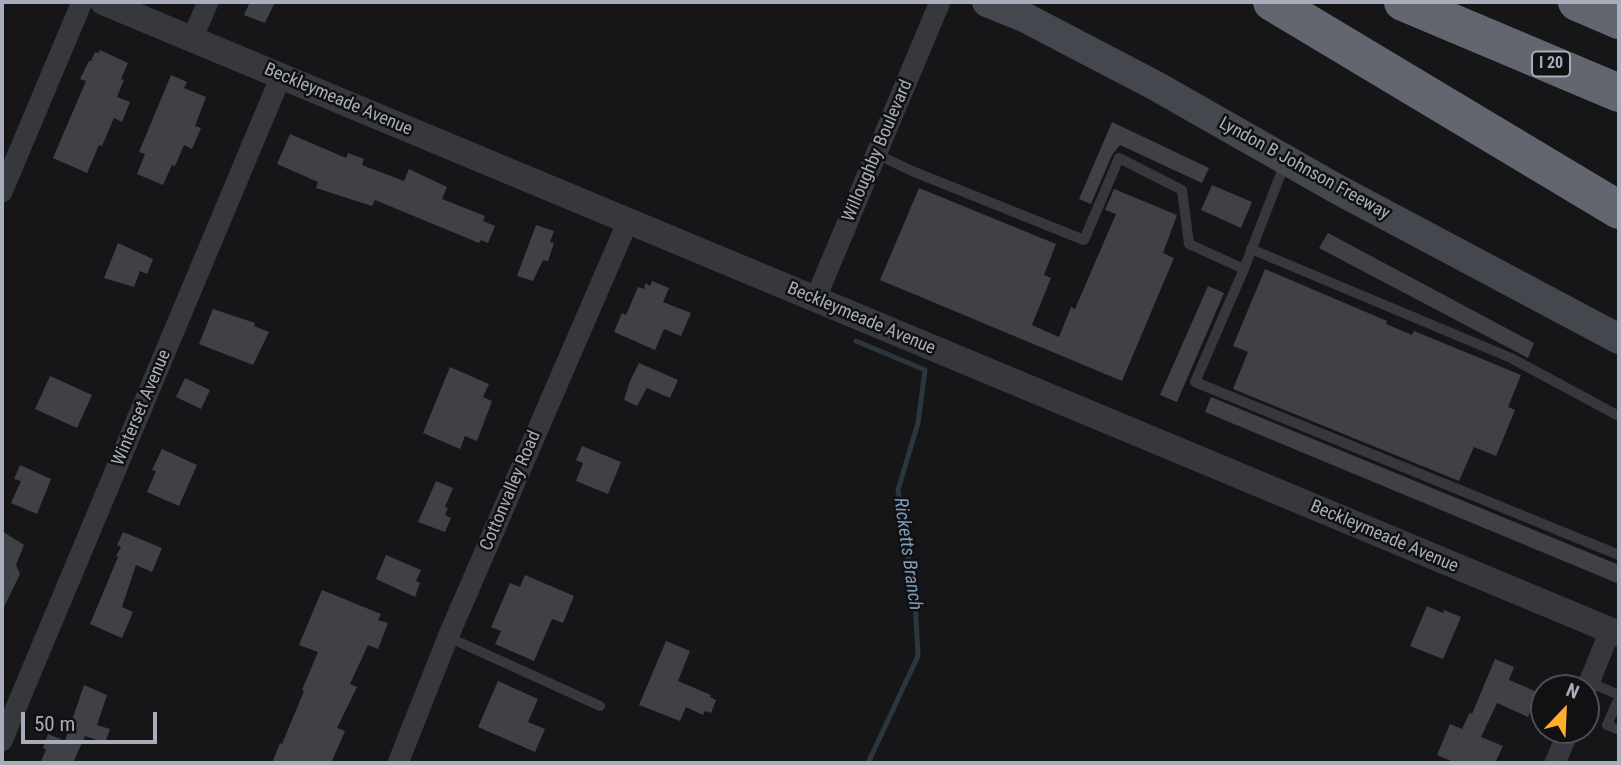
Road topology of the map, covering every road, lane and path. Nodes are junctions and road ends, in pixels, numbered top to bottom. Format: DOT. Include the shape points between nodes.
graph roads {
  1 [pos="82,2"];
  2 [pos="103,2"];
  3 [pos="208,2"];
  4 [pos="940,2"];
  5 [pos="987,2"];
  6 [pos="1272,2"];
  7 [pos="1403,2"];
  8 [pos="1577,2"];
  9 [pos="1619,20"];
  10 [pos="1483,36"];
  11 [pos="192,39"];
  12 [pos="281,76"];
  13 [pos="1619,93"];
  14 [pos="1619,109"];
  15 [pos="876,154"];
  16 [pos="1286,160"];
  17 [pos="2,192"];
  18 [pos="1619,210"];
  19 [pos="628,222"];
  20 [pos="1251,249"];
  21 [pos="1244,269"];
  22 [pos="815,300"];
  23 [pos="1619,339"];
  24 [pos="1619,416"];
  25 [pos="1619,555"];
  26 [pos="1615,633"];
  27 [pos="448,637"];
  28 [pos="1594,674"];
  29 [pos="1600,690"];
  30 [pos="1619,696"];
  31 [pos="600,706"];
  32 [pos="1619,730"];
  33 [pos="2,741"];
  34 [pos="1563,744"];
  35 [pos="398,763"];
  36 [pos="1555,763"];
  1 -- 17 [label="street"];
  2 -- 11 [label="street, Beckleymeade Avenue"];
  3 -- 11 [label="street"];
  4 -- 15 [label="street, Willoughby Boulevard"];
  5 -- 16 [label="main road, Lyndon B Johnson Freeway" via="1156,86"];
  6 -- 18 [label="highway"];
  7 -- 10 [label="highway, I 20"];
  8 -- 9 [label="highway"];
  10 -- 13 [label="highway, I 20"];
  10 -- 14 [label="highway"];
  11 -- 12 [label="street, Beckleymeade Avenue"];
  12 -- 19 [label="street, Beckleymeade Avenue"];
  12 -- 33 [label="street, Winterset Avenue"];
  15 -- 21 [label="lane" via="1084,240 1119,158 1182,190 1189,244"];
  15 -- 22 [label="street, Willoughby Boulevard"];
  16 -- 20 [label="lane"];
  16 -- 23 [label="main road, Lyndon B Johnson Freeway"];
  19 -- 22 [label="street, Beckleymeade Avenue"];
  19 -- 27 [label="street, Cottonvalley Road"];
  20 -- 21 [label="lane"];
  20 -- 24 [label="lane" via="1511,358"];
  21 -- 25 [label="lane" via="1195,382"];
  22 -- 26 [label="street, Beckleymeade Avenue"];
  26 -- 28 [label="street"];
  27 -- 31 [label="lane"];
  27 -- 35 [label="street, Cottonvalley Road"];
  29 -- 30 [label="lane"];
  30 -- 32 [label="lane" via="1608,725"];
  34 -- 36 [label="street"];
}
